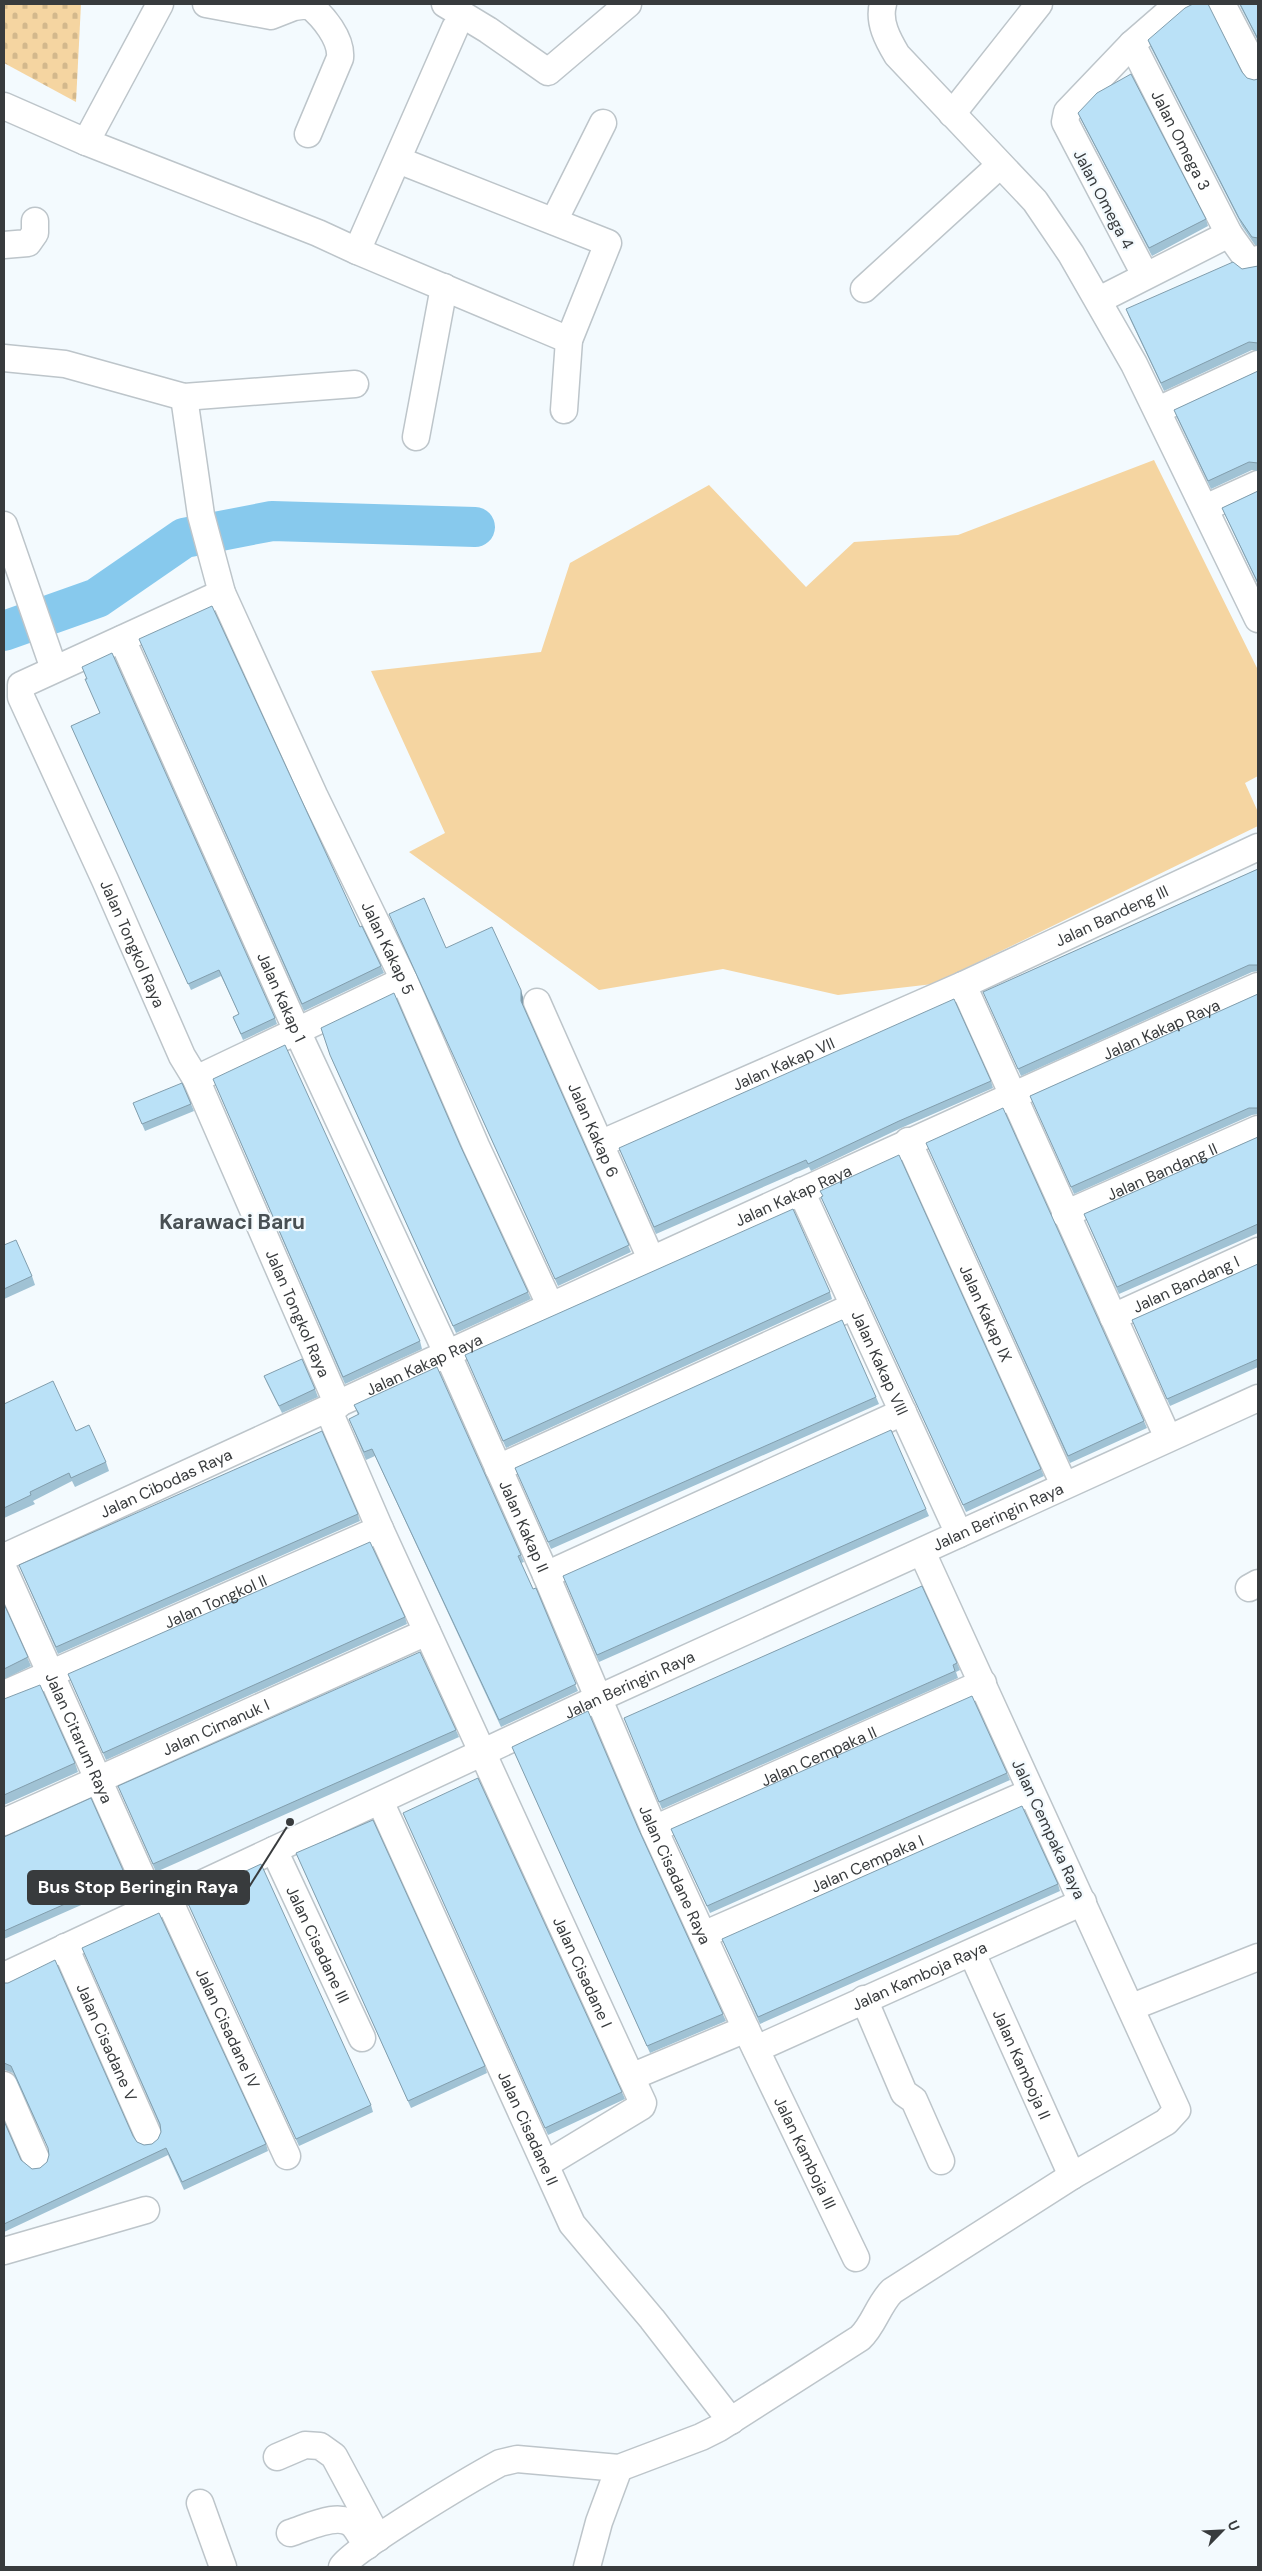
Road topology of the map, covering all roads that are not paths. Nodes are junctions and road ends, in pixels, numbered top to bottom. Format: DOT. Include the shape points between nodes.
graph roads {
  1 [pos="160,4"];
  2 [pos="206,4"];
  3 [pos="445,4"];
  4 [pos="628,4"];
  5 [pos="883,4"];
  6 [pos="1038,4"];
  7 [pos="1178,4"];
  8 [pos="1222,4"];
  9 [pos="246,7"];
  10 [pos="455,28"];
  11 [pos="1132,44"];
  12 [pos="1258,73"];
  13 [pos="4,106"];
  14 [pos="952,114"];
  15 [pos="604,123"];
  16 [pos="308,134"];
  17 [pos="86,142"];
  18 [pos="398,160"];
  19 [pos="1000,165"];
  20 [pos="554,220"];
  21 [pos="36,221"];
  22 [pos="1229,234"];
  23 [pos="4,245"];
  24 [pos="357,251"];
  25 [pos="1258,259"];
  26 [pos="1145,275"];
  27 [pos="444,287"];
  28 [pos="864,289"];
  29 [pos="1099,300"];
  30 [pos="569,340"];
  31 [pos="4,358"];
  32 [pos="1258,364"];
  33 [pos="355,384"];
  34 [pos="184,397"];
  35 [pos="564,410"];
  36 [pos="1158,410"];
  37 [pos="416,437"];
  38 [pos="1258,484"];
  39 [pos="1205,508"];
  40 [pos="4,525"];
  41 [pos="17,581"];
  42 [pos="222,593"];
  43 [pos="1258,619"];
  44 [pos="122,639"];
  45 [pos="54,670"];
  46 [pos="1258,847"];
  47 [pos="404,980"];
  48 [pos="963,985"];
  49 [pos="1258,986"];
  50 [pos="537,1002"];
  51 [pos="296,1032"];
  52 [pos="196,1079"];
  53 [pos="1012,1095"];
  54 [pos="1258,1129"];
  55 [pos="908,1142"];
  56 [pos="602,1143"];
  57 [pos="801,1191"];
  58 [pos="1065,1214"];
  59 [pos="1258,1251"];
  60 [pos="651,1258"];
  61 [pos="854,1306"];
  62 [pos="551,1307"];
  63 [pos="1113,1317"];
  64 [pos="448,1355"];
  65 [pos="1258,1398"];
  66 [pos="333,1407"];
  67 [pos="903,1412"];
  68 [pos="1168,1438"];
  69 [pos="498,1468"];
  70 [pos="1064,1485"];
  71 [pos="380,1528"];
  72 [pos="959,1534"];
  73 [pos="922,1552"];
  74 [pos="4,1557"];
  75 [pos="4,1570"];
  76 [pos="546,1575"];
  77 [pos="427,1632"];
  78 [pos="51,1672"];
  79 [pos="983,1683"];
  80 [pos="4,1694"];
  81 [pos="599,1698"];
  82 [pos="483,1753"];
  83 [pos="99,1779"];
  84 [pos="1031,1792"];
  85 [pos="380,1801"];
  86 [pos="4,1822"];
  87 [pos="654,1829"];
  88 [pos="274,1850"];
  89 [pos="1083,1902"];
  90 [pos="162,1903"];
  91 [pos="702,1935"];
  92 [pos="65,1947"];
  93 [pos="972,1953"];
  94 [pos="1258,1956"];
  95 [pos="4,1976"];
  96 [pos="864,1999"];
  97 [pos="1132,2007"];
  98 [pos="362,2038"];
  99 [pos="751,2039"];
  100 [pos="631,2077"];
  101 [pos="4,2085"];
  102 [pos="149,2137"];
  103 [pos="287,2156"];
  104 [pos="941,2160"];
  105 [pos="37,2161"];
  106 [pos="546,2164"];
  107 [pos="1072,2176"];
  108 [pos="146,2210"];
  109 [pos="4,2251"];
  110 [pos="856,2258"];
  111 [pos="731,2421"];
  112 [pos="278,2457"];
  113 [pos="619,2468"];
  114 [pos="200,2503"];
  115 [pos="290,2534"];
  116 [pos="373,2542"];
  117 [pos="223,2567"];
  118 [pos="342,2567"];
  119 [pos="587,2567"];
  1 -- 17 [label="street"];
  2 -- 9 [label="street"];
  3 -- 4 [label="street" via="548,72"];
  5 -- 14 [label="street" via="884,27 897,55"];
  6 -- 14 [label="street"];
  7 -- 11 [label="street"];
  8 -- 12 [label="street"];
  9 -- 16 [label="street" via="273,16 308,5 333,35 340,58"];
  10 -- 18 [label="street"];
  11 -- 22 [label="street, Jalan Omega 3"];
  11 -- 26 [label="street, Jalan Omega 4" via="1067,112 1065,122"];
  13 -- 17 [label="street"];
  14 -- 19 [label="street"];
  15 -- 20 [label="street"];
  17 -- 24 [label="street"];
  18 -- 20 [label="street"];
  18 -- 24 [label="street"];
  19 -- 28 [label="street"];
  19 -- 29 [label="street" via="1035,201"];
  20 -- 30 [label="street" via="608,243"];
  21 -- 23 [label="street" via="35,233 28,244"];
  22 -- 25 [label="street, Jalan Omega 3" via="1245,259 1249,262"];
  22 -- 26 [label="street"];
  24 -- 27 [label="street"];
  26 -- 29 [label="street"];
  27 -- 30 [label="street"];
  27 -- 37 [label="street"];
  29 -- 36 [label="street"];
  30 -- 35 [label="street"];
  31 -- 34 [label="street" via="65,364"];
  32 -- 36 [label="street"];
  33 -- 34 [label="street"];
  34 -- 42 [label="street, Jalan Kakap 5" via="201,515"];
  36 -- 39 [label="street"];
  38 -- 39 [label="street"];
  39 -- 43 [label="street"];
  40 -- 41 [label="street"];
  41 -- 45 [label="street" via="39,621"];
  42 -- 44 [label="street, Jalan Tongkol Raya"];
  42 -- 47 [label="street, Jalan Kakap 5" via="314,795"];
  44 -- 45 [label="street, Jalan Tongkol Raya"];
  44 -- 51 [label="street, Jalan Kakap 1"];
  45 -- 52 [label="street, Jalan Tongkol Raya" via="22,685 21,698 182,1056"];
  46 -- 48 [label="street, Jalan Bandeng III"];
  47 -- 51 [label="street"];
  47 -- 62 [label="street, Jalan Kakap 5"];
  48 -- 53 [label="street"];
  48 -- 56 [label="street, Jalan Kakap VII"];
  49 -- 53 [label="street, Jalan Kakap Raya"];
  50 -- 56 [label="street, Jalan Kakap 6"];
  51 -- 52 [label="street"];
  51 -- 64 [label="street, Jalan Kakap 1"];
  52 -- 66 [label="street, Jalan Tongkol Raya"];
  53 -- 55 [label="street, Jalan Kakap Raya"];
  53 -- 58 [label="street"];
  54 -- 58 [label="street, Jalan Bandang II"];
  55 -- 57 [label="street, Jalan Kakap Raya"];
  55 -- 70 [label="street, Jalan Kakap IX"];
  56 -- 60 [label="street, Jalan Kakap 6"];
  57 -- 60 [label="street, Jalan Kakap Raya"];
  57 -- 61 [label="street, Jalan Kakap VIII"];
  58 -- 63 [label="street"];
  59 -- 63 [label="street, Jalan Bandang I"];
  60 -- 62 [label="street, Jalan Kakap Raya"];
  61 -- 67 [label="street, Jalan Kakap VIII"];
  61 -- 69 [label="street"];
  62 -- 64 [label="street, Jalan Kakap Raya"];
  63 -- 68 [label="street"];
  64 -- 66 [label="street, Jalan Kakap Raya"];
  64 -- 69 [label="street, Jalan Kakap II"];
  65 -- 68 [label="street, Jalan Beringin Raya"];
  66 -- 71 [label="street, Jalan Tongkol Raya"];
  66 -- 74 [label="street, Jalan Cibodas Raya"];
  67 -- 72 [label="street, Jalan Kakap VIII"];
  67 -- 76 [label="street"];
  68 -- 70 [label="street, Jalan Beringin Raya"];
  69 -- 76 [label="street, Jalan Kakap II"];
  70 -- 72 [label="street, Jalan Beringin Raya"];
  71 -- 77 [label="street, Jalan Tongkol Raya"];
  71 -- 78 [label="street, Jalan Tongkol II"];
  72 -- 73 [label="street, Jalan Beringin Raya"];
  73 -- 79 [label="street, Jalan Cempaka Raya"];
  73 -- 81 [label="street, Jalan Beringin Raya"];
  75 -- 78 [label="street, Jalan Citarum Raya"];
  76 -- 81 [label="street, Jalan Kakap II"];
  77 -- 82 [label="street, Jalan Tongkol Raya"];
  77 -- 83 [label="street, Jalan Cimanuk I"];
  78 -- 80 [label="street, Jalan Tongkol II"];
  78 -- 83 [label="street, Jalan Citarum Raya"];
  79 -- 84 [label="street, Jalan Cempaka Raya"];
  79 -- 87 [label="street, Jalan Cempaka II"];
  81 -- 82 [label="street, Jalan Beringin Raya"];
  81 -- 87 [label="street, Jalan Cisadane Raya"];
  82 -- 85 [label="street, Jalan Beringin Raya"];
  82 -- 100 [label="street, Jalan Cisadane I"];
  83 -- 86 [label="street, Jalan Cimanuk I"];
  83 -- 90 [label="street, Jalan Citarum Raya"];
  84 -- 89 [label="street, Jalan Cempaka Raya"];
  84 -- 91 [label="street, Jalan Cempaka I"];
  85 -- 88 [label="street, Jalan Beringin Raya"];
  85 -- 106 [label="street, Jalan Cisadane II"];
  87 -- 91 [label="street, Jalan Cisadane Raya"];
  88 -- 90 [label="street, Jalan Beringin Raya"];
  88 -- 98 [label="street, Jalan Cisadane III"];
  89 -- 93 [label="street, Jalan Kamboja Raya"];
  89 -- 97 [label="street, Jalan Cempaka Raya"];
  90 -- 92 [label="street, Jalan Beringin Raya"];
  90 -- 103 [label="street, Jalan Cisadane IV"];
  91 -- 99 [label="street, Jalan Cisadane Raya"];
  92 -- 95 [label="street, Jalan Beringin Raya"];
  92 -- 102 [label="street, Jalan Cisadane V"];
  93 -- 96 [label="street, Jalan Kamboja Raya"];
  93 -- 107 [label="street, Jalan Kamboja II"];
  94 -- 97 [label="street"];
  96 -- 99 [label="street, Jalan Kamboja Raya"];
  96 -- 104 [label="street" via="904,2092 914,2100"];
  97 -- 107 [label="street, Jalan Cempaka Raya" via="1177,2106 1174,2115"];
  99 -- 100 [label="street"];
  99 -- 110 [label="street, Jalan Kamboja III"];
  100 -- 106 [label="street, Jalan Cisadane I" via="642,2106"];
  101 -- 105 [label="street"];
  106 -- 111 [label="street, Jalan Cisadane II" via="561,2202 584,2241 652,2319"];
  107 -- 111 [label="street" via="892,2291 860,2338"];
  108 -- 109 [label="street"];
  111 -- 113 [label="street" via="701,2438"];
  112 -- 116 [label="street" via="305,2445 320,2446 334,2456"];
  113 -- 116 [label="street" via="517,2460 505,2462 485,2471"];
  113 -- 119 [label="street"];
  114 -- 117 [label="street"];
  115 -- 116 [label="street" via="344,2519"];
  116 -- 118 [label="street"];
}
